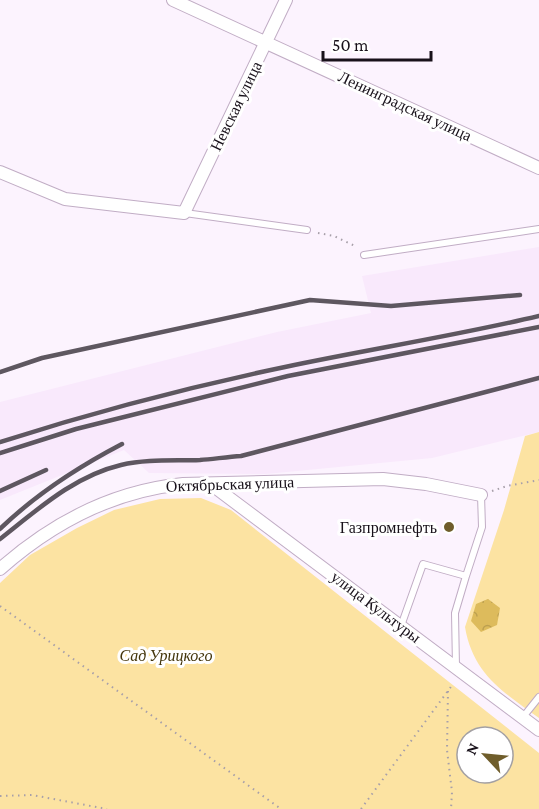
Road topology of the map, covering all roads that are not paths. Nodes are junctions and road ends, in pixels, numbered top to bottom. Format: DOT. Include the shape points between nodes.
graph roads {
  1 [pos="173,0"];
  2 [pos="286,0"];
  3 [pos="267,42"];
  4 [pos="539,168"];
  5 [pos="0,172"];
  6 [pos="184,213"];
  7 [pos="539,229"];
  8 [pos="307,231"];
  9 [pos="364,255"];
  10 [pos="212,485"];
  11 [pos="481,495"];
  12 [pos="0,569"];
  13 [pos="466,576"];
  14 [pos="401,626"];
  15 [pos="459,670"];
  16 [pos="539,697"];
  17 [pos="523,717"];
  18 [pos="539,730"];
  1 -- 3 [label="street, Ленинградская улица"];
  2 -- 3 [label="street, Невская улица"];
  3 -- 4 [label="street, Ленинградская улица"];
  3 -- 6 [label="street, Невская улица"];
  5 -- 6 [label="street" via="65,199"];
  6 -- 8 [label="lane"];
  7 -- 9 [label="lane"];
  10 -- 11 [label="street, Октябрьская улица" via="383,479"];
  10 -- 12 [label="street, Октябрьская улица" via="153,487 95,507 45,533"];
  10 -- 14 [label="street, улица Культуры"];
  11 -- 13 [label="lane" via="482,527"];
  13 -- 14 [label="lane" via="423,564"];
  13 -- 15 [label="lane" via="455,613"];
  14 -- 15 [label="street, улица Культуры"];
  15 -- 17 [label="street, улица Культуры"];
  16 -- 17 [label="lane"];
  17 -- 18 [label="street, улица Культуры"];
}
